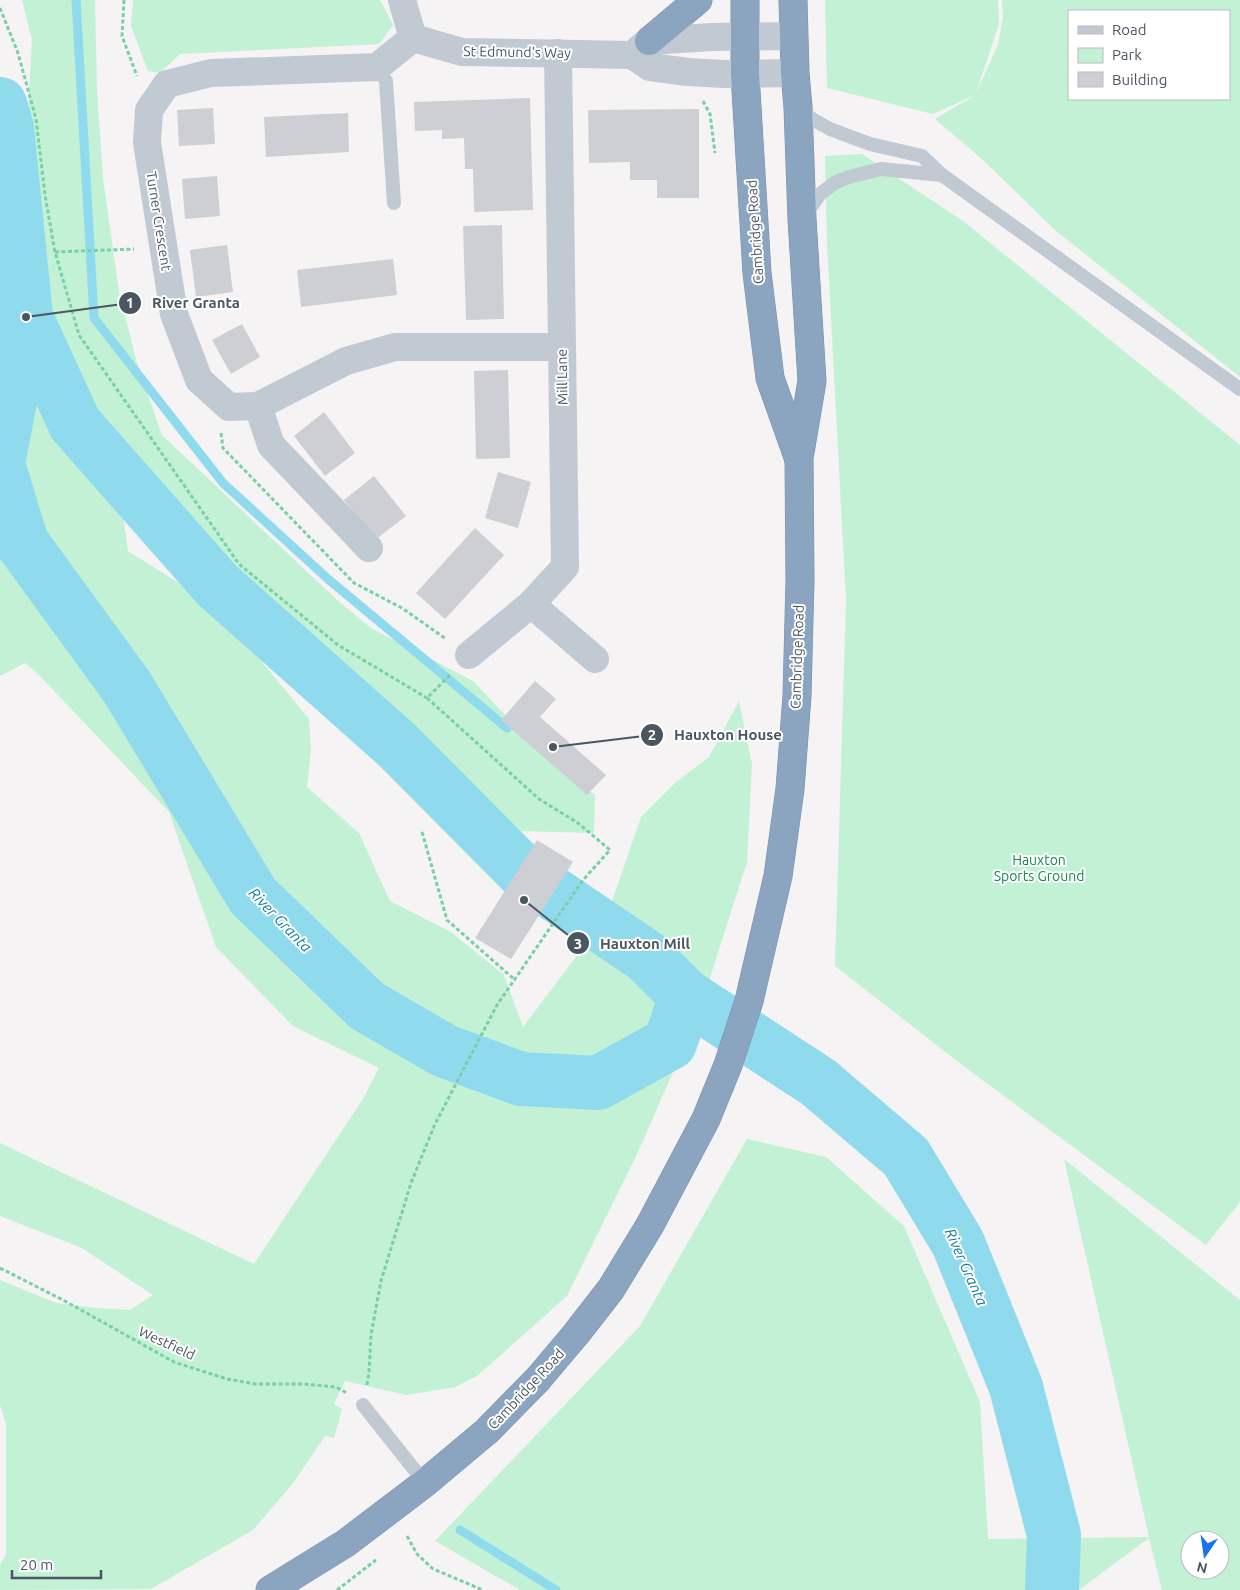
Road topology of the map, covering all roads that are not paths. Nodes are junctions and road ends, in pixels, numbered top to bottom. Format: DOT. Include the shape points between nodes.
graph roads {
  1 [pos="402,0"];
  2 [pos="698,0"];
  3 [pos="745,0"];
  4 [pos="793,0"];
  5 [pos="744,36"];
  6 [pos="794,36"];
  7 [pos="413,38"];
  8 [pos="640,48"];
  9 [pos="558,53"];
  10 [pos="377,67"];
  11 [pos="745,74"];
  12 [pos="795,74"];
  13 [pos="798,107"];
  14 [pos="942,175"];
  15 [pos="394,202"];
  16 [pos="802,219"];
  17 [pos="562,347"];
  18 [pos="1240,389"];
  19 [pos="258,406"];
  20 [pos="799,458"];
  21 [pos="369,548"];
  22 [pos="531,604"];
  23 [pos="469,655"];
  24 [pos="595,659"];
  25 [pos="363,1405"];
  26 [pos="425,1483"];
  27 [pos="270,1590"];
  1 -- 7 [label="street"];
  2 -- 8 [label="highway"];
  3 -- 5 [label="highway, Cambridge Road"];
  4 -- 6 [label="highway, Cambridge Road"];
  5 -- 6 [label="street, St Edmund's Way"];
  5 -- 8 [label="street, St Edmund's Way"];
  5 -- 11 [label="highway, Cambridge Road"];
  6 -- 12 [label="highway, Cambridge Road"];
  7 -- 9 [label="street, St Edmund's Way" via="462,52"];
  7 -- 10 [label="street"];
  8 -- 9 [label="street, St Edmund's Way"];
  8 -- 11 [label="street" via="650,67"];
  9 -- 17 [label="street, Mill Lane"];
  10 -- 15 [label="lane" via="386,82"];
  10 -- 19 [label="street, Turner Crescent" via="211,73 167,84 149,110 147,143 174,314 199,380 228,407"];
  11 -- 12 [label="street"];
  11 -- 20 [label="highway, Cambridge Road" via="757,273 770,378"];
  12 -- 13 [label="highway, Cambridge Road"];
  13 -- 14 [label="lane" via="830,129 870,144 922,156"];
  13 -- 16 [label="highway, Cambridge Road"];
  14 -- 16 [label="lane" via="881,169 849,177 820,194"];
  14 -- 18 [label="lane"];
  16 -- 20 [label="highway, Cambridge Road" via="812,381"];
  17 -- 19 [label="street, Turner Crescent" via="395,347 346,361"];
  17 -- 22 [label="street, Mill Lane" via="565,567"];
  19 -- 21 [label="street" via="271,445"];
  20 -- 26 [label="highway, Cambridge Road" via="797,696 790,789 778,876 749,1001 728,1065 706,1119 650,1225 611,1289 538,1379 487,1431"];
  22 -- 23 [label="street, Mill Lane"];
  22 -- 24 [label="street"];
  25 -- 26 [label="lane"];
  26 -- 27 [label="highway, Cambridge Road" via="346,1543"];
}
